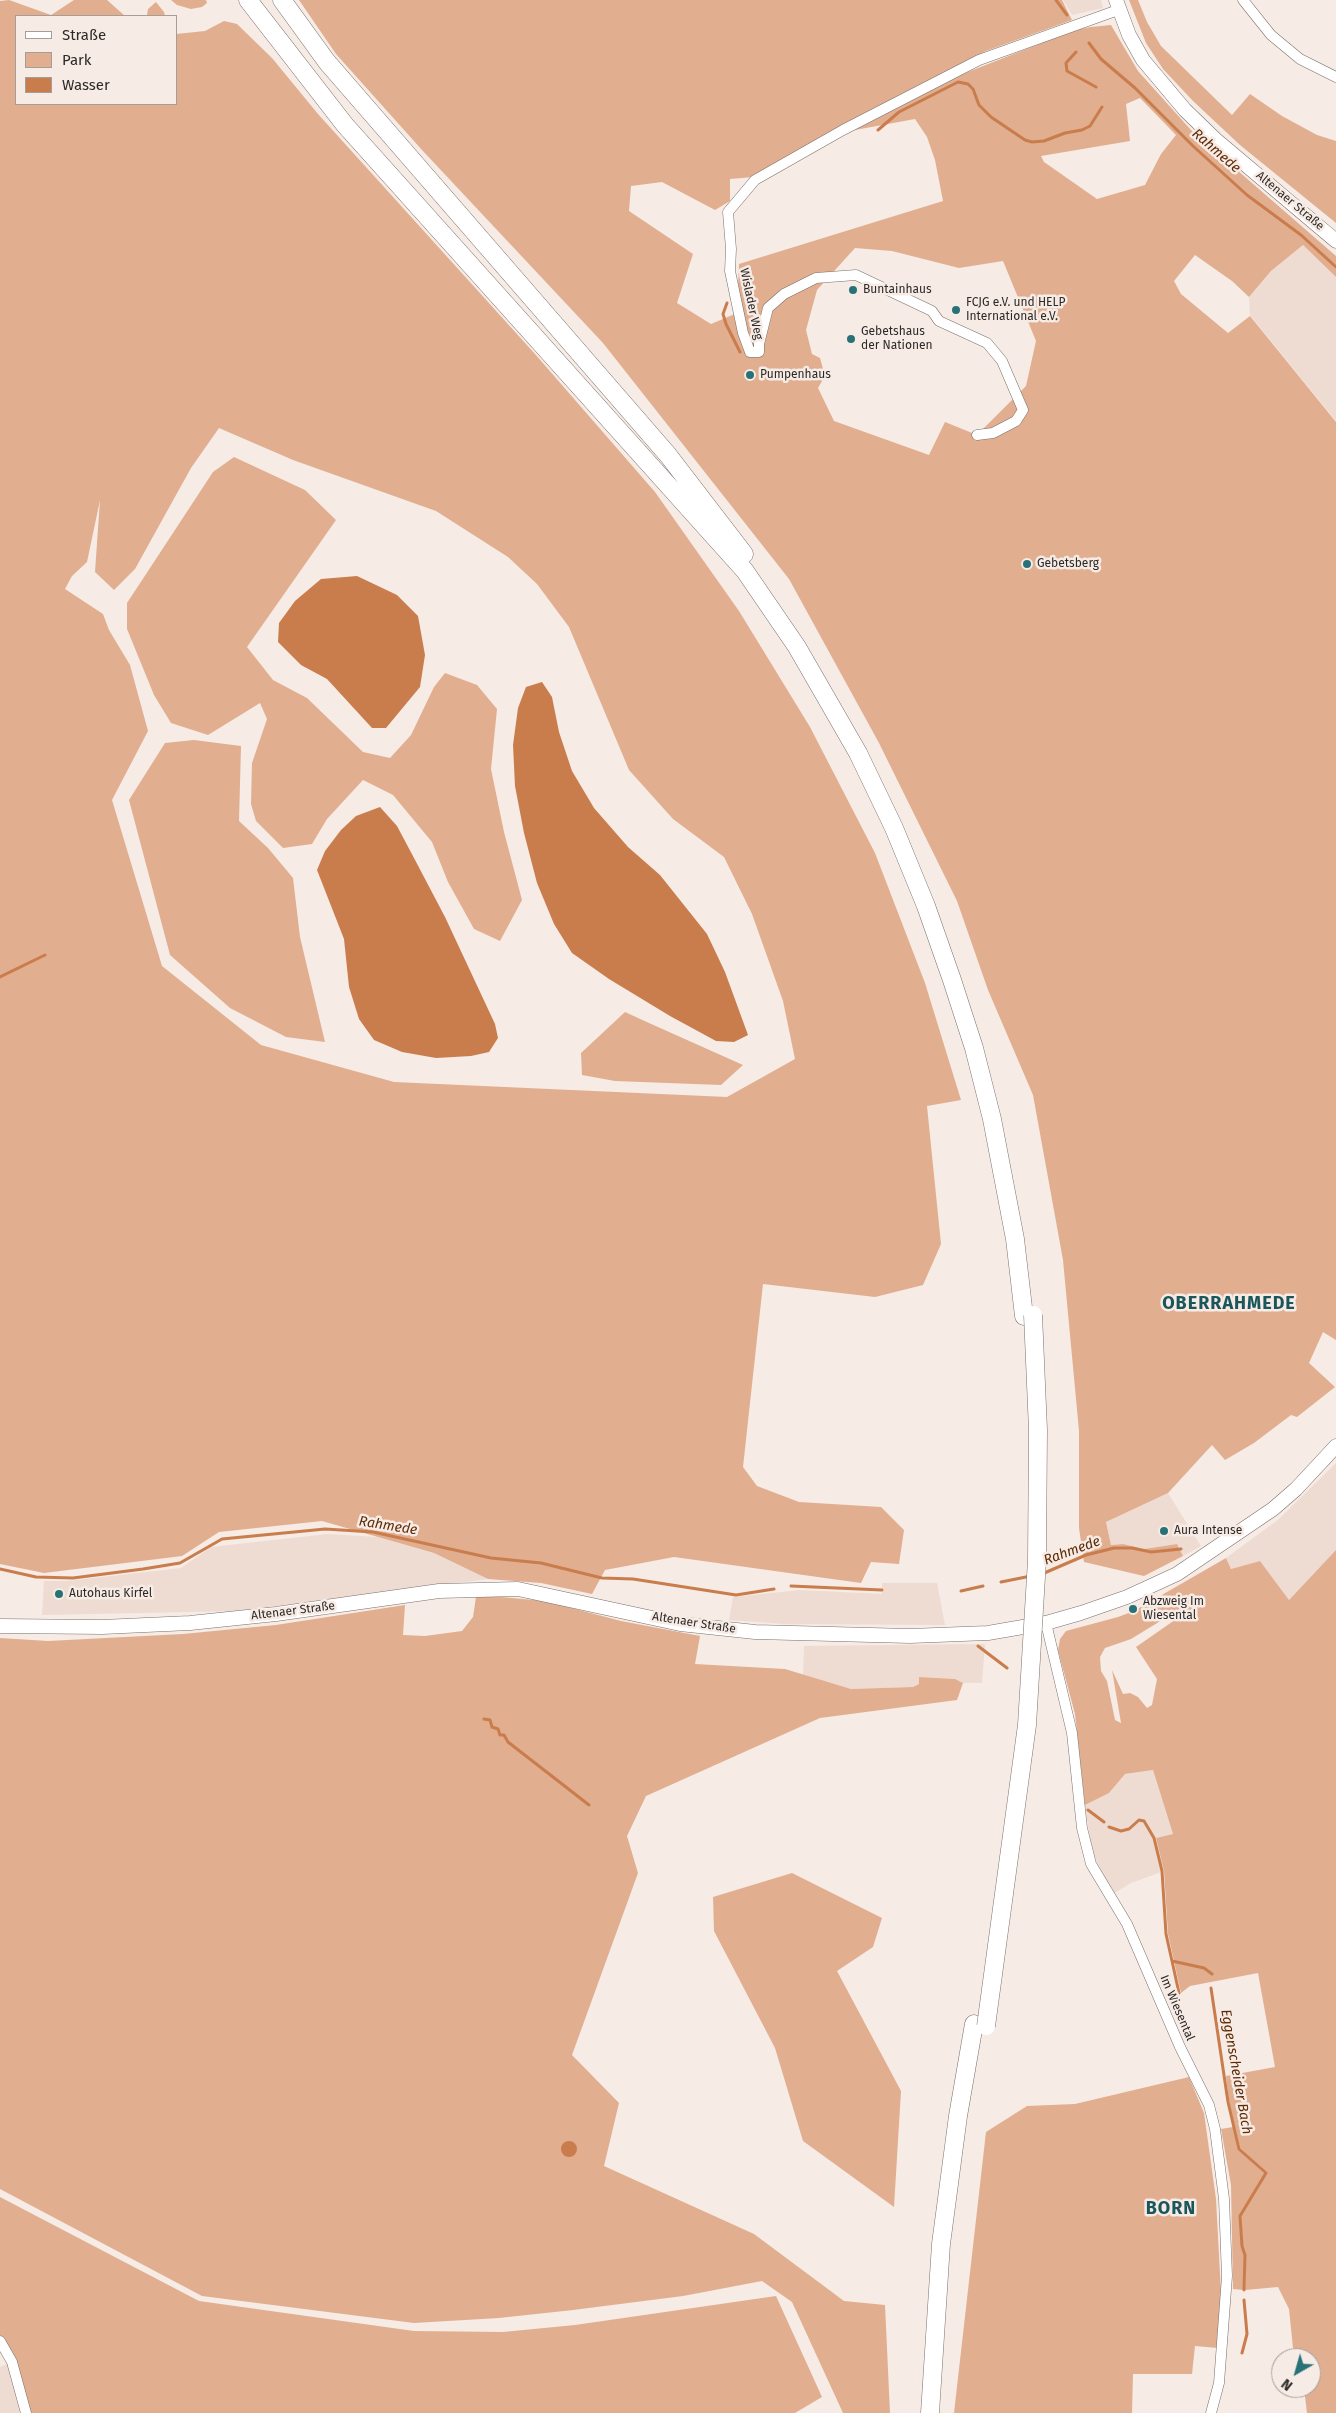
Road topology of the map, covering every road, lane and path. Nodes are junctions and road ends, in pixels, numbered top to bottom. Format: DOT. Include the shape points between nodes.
graph roads {
  1 [pos="248,0"];
  2 [pos="282,0"];
  3 [pos="1242,0"];
  4 [pos="1117,5"];
  5 [pos="1336,77"];
  6 [pos="1336,241"];
  7 [pos="977,435"];
  8 [pos="1029,1316"];
  9 [pos="1336,1446"];
  10 [pos="1046,1623"];
  11 [pos="0,1626"];
  12 [pos="980,2025"];
  13 [pos="0,2341"];
  14 [pos="26,2413"];
  15 [pos="930,2413"];
  16 [pos="941,2413"];
  17 [pos="1211,2413"];
  1 -- 8 [label="highway" via="346,125 745,571 797,647 858,753 894,828 952,980 992,1120"];
  2 -- 8 [label="highway" via="327,62 668,455 772,593 818,667 899,822 981,1045 1022,1238"];
  3 -- 5 [label="street" via="1271,35 1300,59"];
  4 -- 6 [label="main road, Altenaer Straße" via="1143,60 1185,110"];
  4 -- 7 [label="street, Wislader Weg" via="979,60 843,130 755,180 728,212 730,271 750,352 759,352 768,308 784,294 816,278 856,276 932,311 939,321 987,343 1002,361 1023,410 1016,421 993,433"];
  8 -- 12 [label="highway, bridge" via="1038,1430 1037,1560 1027,1725"];
  9 -- 10 [label="main road, Altenaer Straße" via="1278,1505 1177,1574 1127,1597"];
  10 -- 11 [label="main road, Altenaer Straße" via="961,1635 755,1632 680,1624 518,1589 439,1592 190,1622 102,1627"];
  10 -- 17 [label="street, Im Wiesental" via="1072,1734 1082,1828 1091,1864 1128,1924 1180,2048 1209,2106 1215,2129 1224,2199 1227,2276 1220,2383"];
  12 -- 15 [label="highway" via="958,2116 941,2244"];
  12 -- 16 [label="highway" via="952,2249"];
  13 -- 14 [label="street" via="12,2362"];
}
